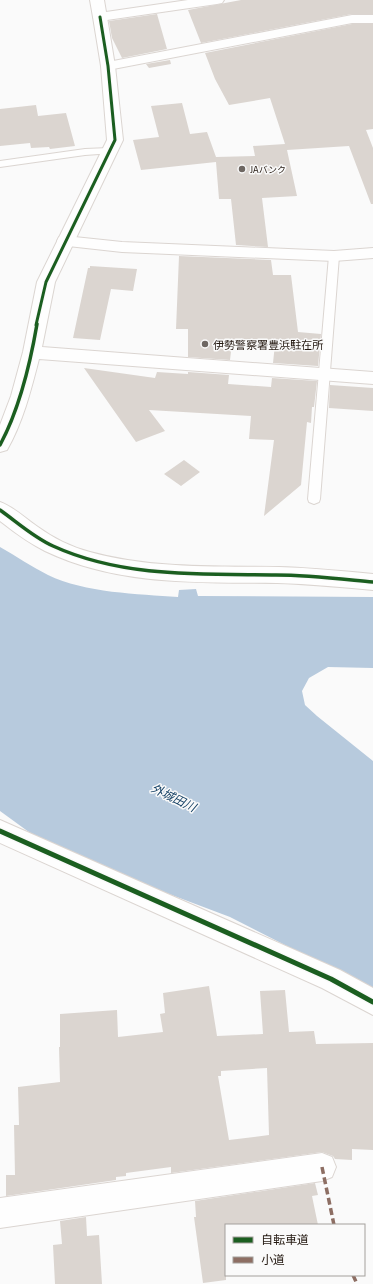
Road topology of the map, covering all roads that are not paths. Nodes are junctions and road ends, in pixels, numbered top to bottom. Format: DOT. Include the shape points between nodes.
graph roads {
  1 [pos="97,0"];
  2 [pos="217,0"];
  3 [pos="100,17"];
  4 [pos="373,19"];
  5 [pos="108,66"];
  6 [pos="109,151"];
  7 [pos="0,164"];
  8 [pos="65,241"];
  9 [pos="373,253"];
  10 [pos="334,256"];
  11 [pos="32,352"];
  12 [pos="324,374"];
  13 [pos="373,378"];
  14 [pos="0,445"];
  15 [pos="314,500"];
  16 [pos="0,510"];
  17 [pos="373,582"];
  18 [pos="0,831"];
  19 [pos="373,1002"];
  20 [pos="322,1166"];
  21 [pos="0,1213"];
  1 -- 3 [label="street"];
  2 -- 3 [label="street"];
  3 -- 5 [label="street"];
  4 -- 5 [label="street" via="352,19"];
  5 -- 6 [label="street" via="115,140"];
  6 -- 7 [label="lane"];
  6 -- 8 [label="street"];
  8 -- 10 [label="street" via="122,247"];
  8 -- 11 [label="street" via="46,282"];
  9 -- 10 [label="street"];
  10 -- 12 [label="lane"];
  11 -- 12 [label="street"];
  11 -- 14 [label="street" via="20,396"];
  12 -- 13 [label="street"];
  12 -- 15 [label="lane"];
  16 -- 17 [label="street" via="52,545 110,566 183,574 310,576"];
  18 -- 19 [label="street" via="331,979"];
  20 -- 21 [label="street"];
}
